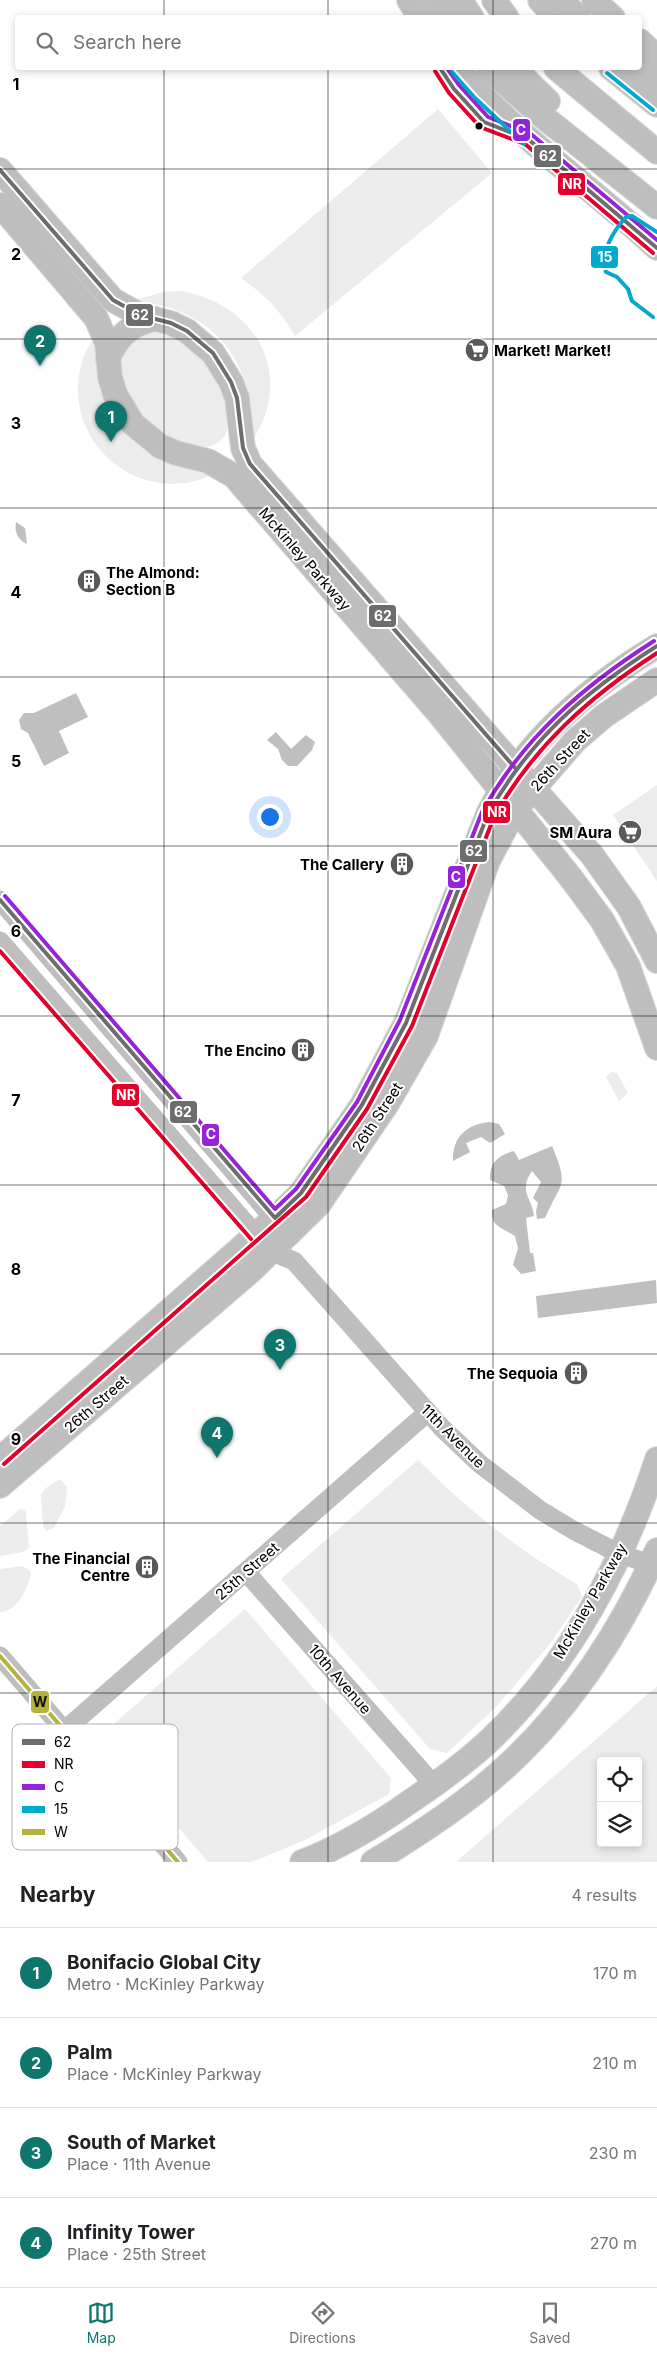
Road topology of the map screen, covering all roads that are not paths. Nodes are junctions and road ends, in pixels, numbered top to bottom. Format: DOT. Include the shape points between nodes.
graph roads {
  1 [pos="409,0"];
  2 [pos="436,0"];
  3 [pos="460,0"];
  4 [pos="494,0"];
  5 [pos="540,0"];
  6 [pos="561,0"];
  7 [pos="594,0"];
  8 [pos="418,15"];
  9 [pos="447,15"];
  10 [pos="470,15"];
  11 [pos="505,15"];
  12 [pos="553,15"];
  13 [pos="576,15"];
  14 [pos="610,15"];
  15 [pos="642,43"];
  16 [pos="657,57"];
  17 [pos="642,66"];
  18 [pos="459,70"];
  19 [pos="490,70"];
  20 [pos="516,70"];
  21 [pos="558,70"];
  22 [pos="613,70"];
  23 [pos="657,77"];
  24 [pos="657,105"];
  25 [pos="657,152"];
  26 [pos="0,170"];
  27 [pos="657,192"];
  28 [pos="0,205"];
  29 [pos="657,207"];
  30 [pos="629,222"];
  31 [pos="657,239"];
  32 [pos="657,248"];
  33 [pos="155,319"];
  34 [pos="108,359"];
  35 [pos="240,415"];
  36 [pos="193,458"];
  37 [pos="657,646"];
  38 [pos="657,680"];
  39 [pos="516,769"];
  40 [pos="534,787"];
  41 [pos="500,791"];
  42 [pos="515,810"];
  43 [pos="0,900"];
  44 [pos="7,921"];
  45 [pos="0,942"];
  46 [pos="657,961"];
  47 [pos="657,1048"];
  48 [pos="277,1240"];
  49 [pos="428,1412"];
  50 [pos="0,1459"];
  51 [pos="657,1460"];
  52 [pos="0,1486"];
  53 [pos="620,1554"];
  54 [pos="654,1557"];
  55 [pos="246,1572"];
  56 [pos="3,1668"];
  57 [pos="60,1724"];
  58 [pos="73,1724"];
  59 [pos="434,1785"];
  60 [pos="168,1850"];
  61 [pos="178,1862"];
  62 [pos="302,1862"];
  63 [pos="373,1862"];
  1 -- 8 [label="main road"];
  2 -- 9 [label="main road"];
  3 -- 10 [label="main road"];
  4 -- 11 [label="main road"];
  5 -- 12 [label="main road"];
  6 -- 13 [label="main road"];
  7 -- 14 [label="main road"];
  15 -- 16 [label="main road"];
  17 -- 23 [label="main road"];
  18 -- 30 [label="main road" via="528,139"];
  19 -- 29 [label="main road" via="541,115"];
  20 -- 27 [label="main road" via="570,120"];
  21 -- 25 [label="main road"];
  22 -- 24 [label="main road"];
  26 -- 33 [label="main road, McKinley Parkway" via="113,300 133,312"];
  28 -- 34 [label="main road, McKinley Parkway" via="96,318 107,343"];
  30 -- 31 [label="main road"];
  30 -- 32 [label="main road"];
  33 -- 34 [label="main road" via="142,322 120,336"];
  33 -- 35 [label="main road, McKinley Parkway" via="187,331 213,353 232,382"];
  34 -- 36 [label="main road, McKinley Parkway" via="115,394 133,424 160,446"];
  35 -- 36 [label="main road" via="230,441 207,456"];
  35 -- 39 [label="main road, McKinley Parkway" via="240,432 250,464"];
  36 -- 41 [label="main road, McKinley Parkway" via="208,461 234,476"];
  37 -- 39 [label="main road, 26th Street" via="613,673 569,709"];
  38 -- 40 [label="main road, 26th Street" via="596,722"];
  39 -- 40 [label="main road, McKinley Parkway"];
  39 -- 41 [label="main road, 26th Street"];
  40 -- 42 [label="main road, 26th Street"];
  40 -- 46 [label="main road, McKinley Parkway" via="592,855 624,899"];
  41 -- 42 [label="main road, McKinley Parkway"];
  41 -- 48 [label="main road, 26th Street" via="406,1023 362,1105 301,1193"];
  42 -- 47 [label="main road, McKinley Parkway" via="572,878 602,920 628,966"];
  42 -- 48 [label="main road, 26th Street" via="485,868 426,1036 387,1104 319,1204"];
  43 -- 44 [label="street, 11th Avenue"];
  44 -- 48 [label="street, 11th Avenue"];
  45 -- 48 [label="street, 11th Avenue"];
  48 -- 49 [label="street, 11th Avenue"];
  48 -- 50 [label="main road, 26th Street"];
  48 -- 52 [label="main road, 26th Street"];
  49 -- 53 [label="street, 11th Avenue" via="505,1485 540,1510"];
  49 -- 55 [label="street, 25th Street"];
  51 -- 53 [label="main road, McKinley Parkway"];
  53 -- 54 [label="street, 11th Avenue"];
  53 -- 59 [label="main road, McKinley Parkway" via="574,1637 521,1707 492,1738"];
  54 -- 63 [label="main road" via="607,1644 543,1729 478,1790"];
  55 -- 58 [label="street, 25th Street"];
  55 -- 59 [label="street, 10th Avenue"];
  56 -- 57 [label="street"];
  59 -- 62 [label="main road, McKinley Parkway" via="388,1817"];
  60 -- 61 [label="street"];
}
